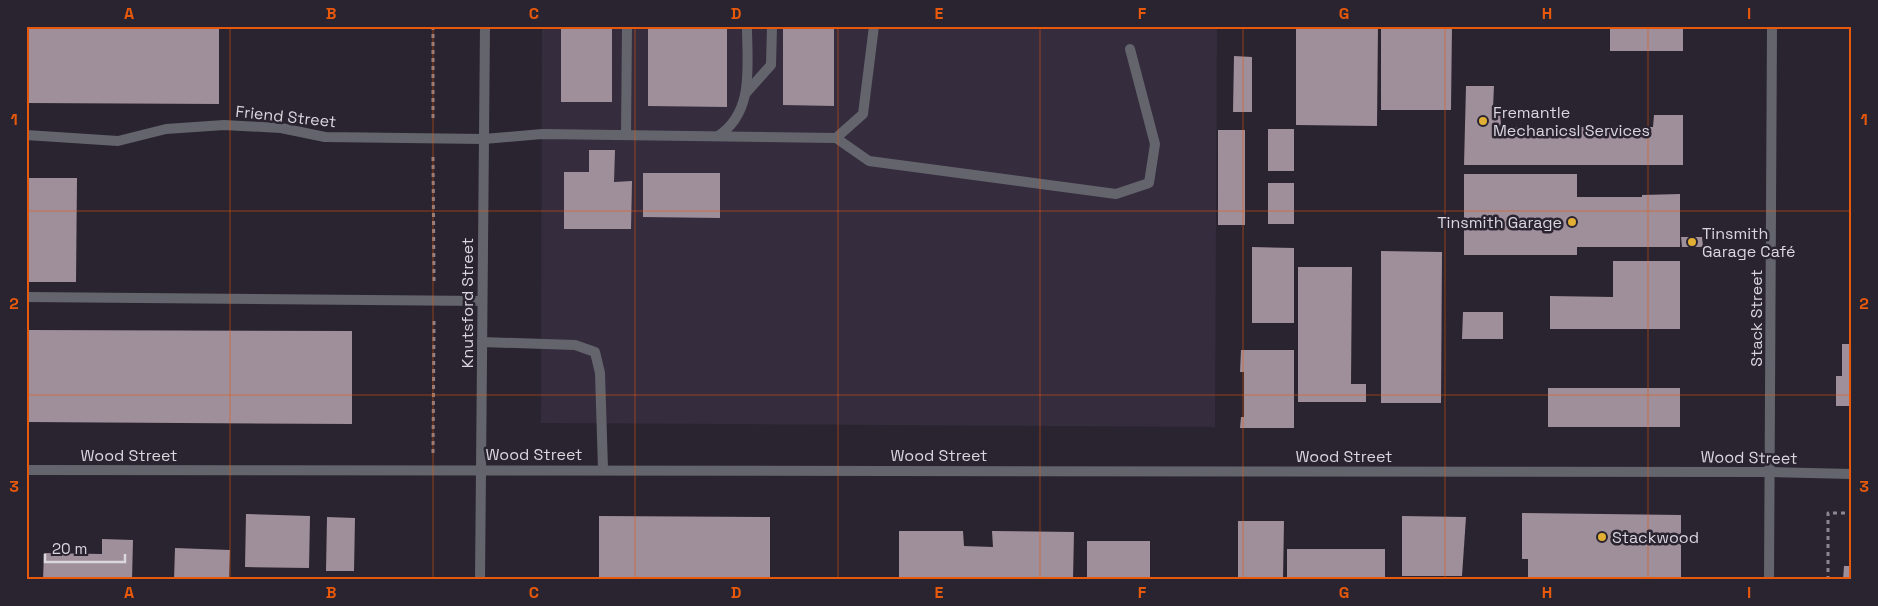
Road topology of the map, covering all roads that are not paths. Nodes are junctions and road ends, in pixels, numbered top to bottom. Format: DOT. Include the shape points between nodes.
graph roads {
  1 [pos="485,26"];
  2 [pos="627,26"];
  3 [pos="747,26"];
  4 [pos="772,26"];
  5 [pos="874,26"];
  6 [pos="1772,26"];
  7 [pos="1130,49"];
  8 [pos="746,93"];
  9 [pos="26,135"];
  10 [pos="626,135"];
  11 [pos="718,136"];
  12 [pos="836,138"];
  13 [pos="484,139"];
  14 [pos="26,297"];
  15 [pos="482,301"];
  16 [pos="482,342"];
  17 [pos="603,469"];
  18 [pos="26,470"];
  19 [pos="481,470"];
  20 [pos="1771,472"];
  21 [pos="1852,474"];
  22 [pos="480,580"];
  23 [pos="1769,580"];
  1 -- 13 [label="street, Knutsford Street"];
  2 -- 10 [label="street"];
  3 -- 8 [label="street"];
  4 -- 8 [label="street" via="771,65"];
  5 -- 12 [label="street" via="864,114"];
  6 -- 20 [label="street, Stack Street"];
  7 -- 12 [label="street" via="1155,144 1149,183 1116,194 869,161"];
  8 -- 11 [label="street" via="731,128"];
  9 -- 13 [label="street, Friend Street" via="118,141 166,129 224,125 281,128 325,137"];
  10 -- 11 [label="street, Friend Street"];
  10 -- 13 [label="street, Friend Street" via="542,134"];
  11 -- 12 [label="street, Friend Street"];
  13 -- 15 [label="street, Knutsford Street"];
  14 -- 15 [label="street"];
  15 -- 16 [label="street, Knutsford Street"];
  16 -- 17 [label="street" via="575,345 595,352 600,373"];
  16 -- 19 [label="street, Knutsford Street"];
  17 -- 19 [label="street, Wood Street"];
  17 -- 20 [label="street, Wood Street"];
  18 -- 19 [label="street, Wood Street"];
  19 -- 22 [label="street, Knutsford Street"];
  20 -- 21 [label="street, Wood Street"];
  20 -- 23 [label="street, Stack Street"];
}
